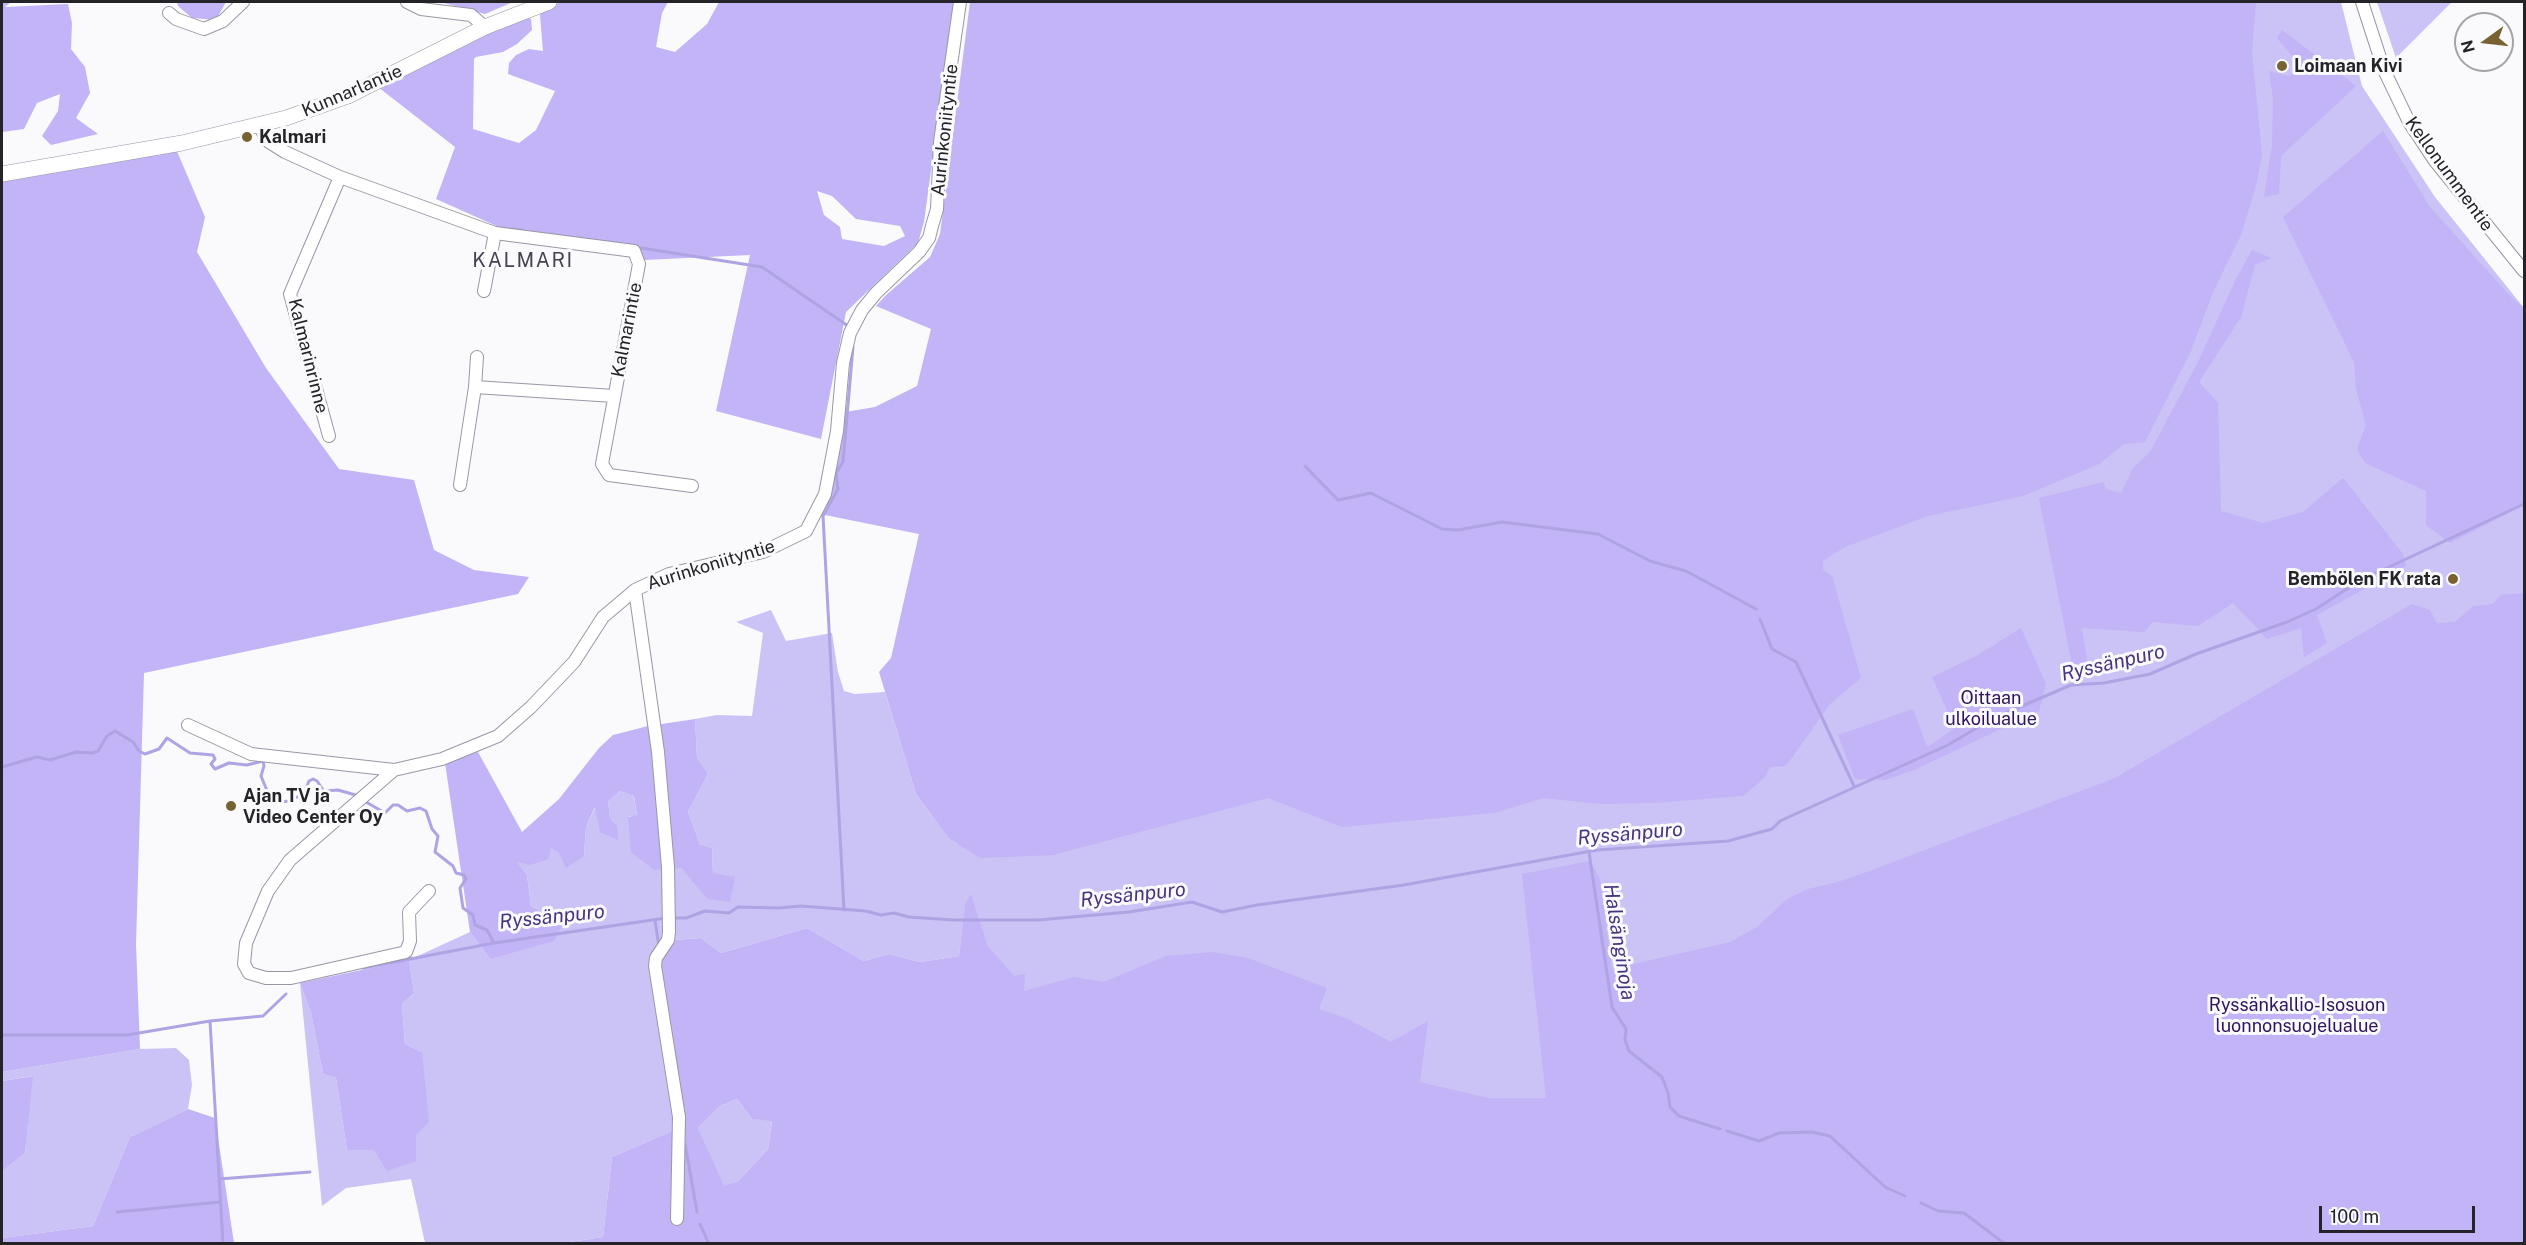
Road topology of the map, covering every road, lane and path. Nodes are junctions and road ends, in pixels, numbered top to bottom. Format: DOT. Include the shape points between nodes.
graph roads {
  1 [pos="243,2"];
  2 [pos="407,2"];
  3 [pos="549,2"];
  4 [pos="960,2"];
  5 [pos="2362,2"];
  6 [pos="169,13"];
  7 [pos="485,27"];
  8 [pos="259,126"];
  9 [pos="2,174"];
  10 [pos="340,177"];
  11 [pos="495,233"];
  12 [pos="2524,271"];
  13 [pos="484,291"];
  14 [pos="477,357"];
  15 [pos="475,387"];
  16 [pos="614,396"];
  17 [pos="329,436"];
  18 [pos="460,485"];
  19 [pos="692,486"];
  20 [pos="635,590"];
  21 [pos="188,725"];
  22 [pos="394,770"];
  23 [pos="429,891"];
  24 [pos="677,1219"];
  1 -- 6 [label="street" via="223,21 204,28"];
  2 -- 7 [label="street" via="420,9 471,15"];
  3 -- 7 [label="main road, Kunnarlantie"];
  4 -- 20 [label="street, Aurinkoniityntie" via="940,142 937,209 919,252 876,293 850,333 825,494 806,531 763,552 669,574"];
  5 -- 12 [label="street, Kellonummentie" via="2384,70 2409,122 2435,161"];
  7 -- 8 [label="main road, Kunnarlantie" via="348,96"];
  8 -- 9 [label="main road, Kunnarlantie"];
  8 -- 10 [label="street, Kalmarintie" via="269,142"];
  10 -- 11 [label="street, Kalmarintie"];
  10 -- 17 [label="street, Kalmarinrinne" via="290,294"];
  11 -- 13 [label="street"];
  11 -- 16 [label="street, Kalmarintie" via="634,250 639,264"];
  14 -- 15 [label="street"];
  15 -- 16 [label="street"];
  15 -- 18 [label="street"];
  16 -- 19 [label="street, Kalmarintie" via="602,464 609,475"];
  20 -- 22 [label="street, Aurinkoniityntie" via="603,617 574,662 531,708 498,736 442,759"];
  20 -- 24 [label="street" via="658,752 668,867 668,940 655,966 679,1117"];
  21 -- 22 [label="street" via="251,754"];
  22 -- 23 [label="street, Aurinkoniityntie" via="290,860 268,891 246,943 244,964 249,973 291,978 406,952 410,912"];
}
